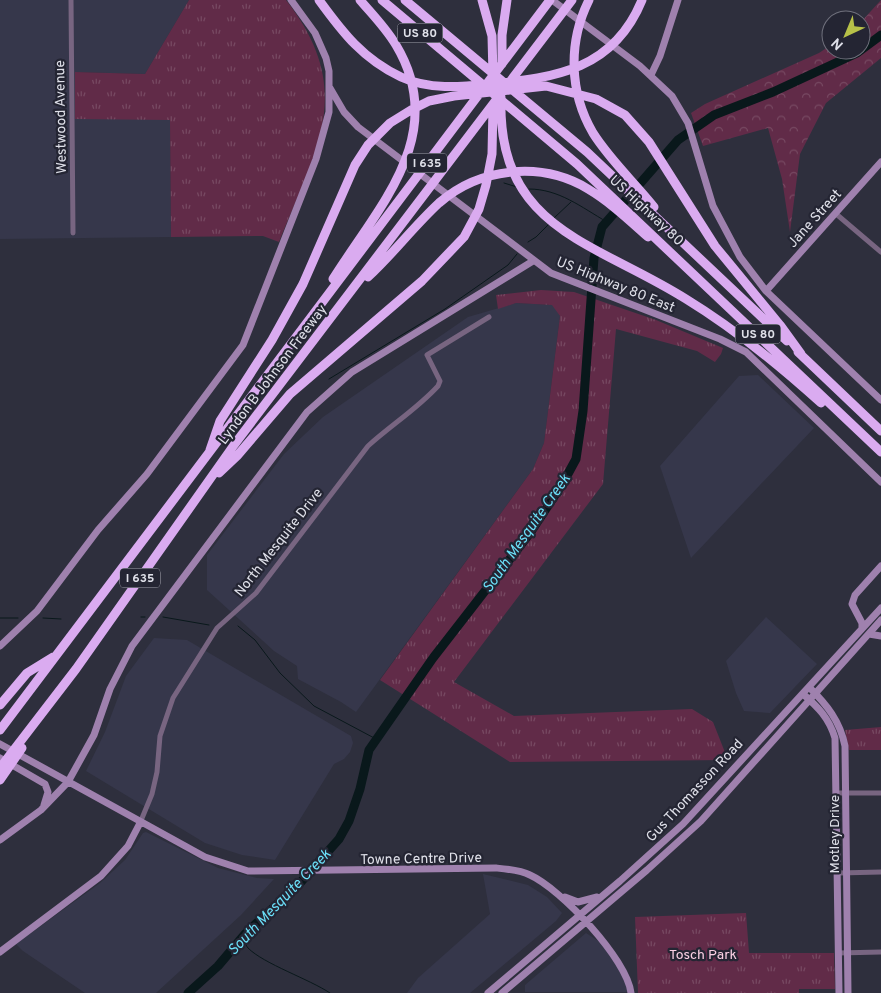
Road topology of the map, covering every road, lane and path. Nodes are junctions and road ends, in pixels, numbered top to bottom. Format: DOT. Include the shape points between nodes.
graph roads {
  1 [pos="71,0"];
  2 [pos="291,0"];
  3 [pos="319,0"];
  4 [pos="360,0"];
  5 [pos="382,0"];
  6 [pos="405,0"];
  7 [pos="482,0"];
  8 [pos="507,0"];
  9 [pos="551,0"];
  10 [pos="572,0"];
  11 [pos="589,0"];
  12 [pos="642,0"];
  13 [pos="678,0"];
  14 [pos="651,75"];
  15 [pos="329,87"];
  16 [pos="881,162"];
  17 [pos="607,197"];
  18 [pos="647,203"];
  19 [pos="835,213"];
  20 [pos="73,233"];
  21 [pos="881,252"];
  22 [pos="533,261"];
  23 [pos="766,290"];
  24 [pos="351,292"];
  25 [pos="489,317"];
  26 [pos="304,326"];
  27 [pos="801,354"];
  28 [pos="881,400"];
  29 [pos="881,431"];
  30 [pos="862,434"];
  31 [pos="210,450"];
  32 [pos="881,452"];
  33 [pos="881,482"];
  34 [pos="204,486"];
  35 [pos="881,566"];
  36 [pos="881,608"];
  37 [pos="854,609"];
  38 [pos="875,614"];
  39 [pos="881,620"];
  40 [pos="862,628"];
  41 [pos="869,634"];
  42 [pos="881,636"];
  43 [pos="849,644"];
  44 [pos="0,646"];
  45 [pos="856,650"];
  46 [pos="57,654"];
  47 [pos="76,670"];
  48 [pos="809,687"];
  49 [pos="802,694"];
  50 [pos="816,694"];
  51 [pos="811,701"];
  52 [pos="0,705"];
  53 [pos="834,722"];
  54 [pos="0,730"];
  55 [pos="0,744"];
  56 [pos="0,758"];
  57 [pos="0,768"];
  58 [pos="0,780"];
  59 [pos="68,782"];
  60 [pos="837,793"];
  61 [pos="846,793"];
  62 [pos="881,793"];
  63 [pos="41,810"];
  64 [pos="693,814"];
  65 [pos="701,821"];
  66 [pos="140,823"];
  67 [pos="0,840"];
  68 [pos="640,864"];
  69 [pos="646,870"];
  70 [pos="881,872"];
  71 [pos="842,873"];
  72 [pos="560,894"];
  73 [pos="605,894"];
  74 [pos="579,915"];
  75 [pos="585,922"];
  76 [pos="0,952"];
  77 [pos="881,952"];
  78 [pos="838,953"];
  79 [pos="847,953"];
  80 [pos="499,991"];
  81 [pos="488,993"];
  82 [pos="631,993"];
  83 [pos="839,993"];
  84 [pos="848,993"];
  1 -- 20 [label="street, Westwood Avenue"];
  2 -- 15 [label="main road, US Highway 80 East" via="321,45 329,71"];
  3 -- 12 [label="highway" via="351,43 376,64 403,78 446,88 551,77 569,72 610,46 626,31"];
  4 -- 26 [label="highway" via="388,34 407,68 414,100 411,144 404,168 389,195"];
  5 -- 17 [label="highway, US Highway 80 / US 80" via="523,118"];
  6 -- 18 [label="highway, US Highway 80 / US 80"];
  7 -- 34 [label="highway" via="493,48 492,154 479,209 464,237 430,273 290,394 237,456"];
  8 -- 30 [label="highway" via="502,35 500,131 508,163 519,185 540,213 574,237 684,297 727,325 832,413"];
  9 -- 14 [label="main road"];
  9 -- 26 [label="highway, Lyndon B Johnson Freeway / I 635"];
  10 -- 24 [label="highway, Lyndon B Johnson Freeway / I 635"];
  11 -- 18 [label="highway" via="575,43 574,69 578,94 594,133"];
  13 -- 14 [label="main road"];
  14 -- 23 [label="main road" via="678,104 688,123 707,191 719,220 740,257"];
  15 -- 22 [label="main road, US Highway 80 East" via="358,128"];
  15 -- 44 [label="main road" via="329,112 316,159 243,344 148,474 98,530 37,610"];
  16 -- 19 [label="main road, Jane Street"];
  17 -- 24 [label="highway" via="544,173 513,172 480,179 439,203 392,255"];
  17 -- 30 [label="highway, US 80" via="666,254 695,275"];
  18 -- 27 [label="highway, US Highway 80 / US 80" via="674,233"];
  19 -- 21 [label="street"];
  19 -- 23 [label="main road, Jane Street"];
  22 -- 33 [label="main road, US Highway 80 East" via="564,278 746,352"];
  22 -- 59 [label="main road" via="352,372 307,412 132,646 110,689 94,735"];
  23 -- 28 [label="main road"];
  24 -- 34 [label="highway, Lyndon B Johnson Freeway / I 635"];
  25 -- 66 [label="street, North Mesquite Drive" via="427,355 440,381 438,386 414,411 368,446 256,593 217,628 165,716 155,782"];
  26 -- 31 [label="highway, Lyndon B Johnson Freeway / I 635"];
  27 -- 29 [label="highway, US Highway 80 / US 80"];
  27 -- 31 [label="highway" via="715,246 649,142 626,115 596,99 546,86 472,93 429,102 390,123 368,145 303,284 272,340 220,421"];
  30 -- 32 [label="highway, US 80"];
  31 -- 46 [label="highway, Lyndon B Johnson Freeway / I 635"];
  34 -- 47 [label="highway, Lyndon B Johnson Freeway / I 635"];
  35 -- 37 [label="main road" via="855,595"];
  36 -- 38 [label="main road, Gus Thomasson Road"];
  37 -- 38 [label="main road" via="863,615"];
  37 -- 40 [label="main road"];
  38 -- 40 [label="main road, Gus Thomasson Road"];
  39 -- 41 [label="main road, Gus Thomasson Road"];
  40 -- 43 [label="main road, Gus Thomasson Road"];
  41 -- 42 [label="main road"];
  41 -- 45 [label="main road, Gus Thomasson Road"];
  43 -- 45 [label="main road"];
  43 -- 48 [label="main road, Gus Thomasson Road"];
  45 -- 50 [label="main road, Gus Thomasson Road"];
  46 -- 52 [label="highway" via="27,673"];
  46 -- 54 [label="highway, Lyndon B Johnson Freeway / I 635"];
  47 -- 57 [label="highway, Lyndon B Johnson Freeway / I 635"];
  47 -- 58 [label="highway"];
  48 -- 49 [label="main road, Gus Thomasson Road"];
  48 -- 50 [label="main road, Motley Drive"];
  49 -- 51 [label="main road, Motley Drive"];
  49 -- 64 [label="main road, Gus Thomasson Road"];
  50 -- 51 [label="main road, Gus Thomasson Road"];
  50 -- 53 [label="main road, Motley Drive"];
  51 -- 53 [label="main road, Motley Drive"];
  51 -- 65 [label="main road, Gus Thomasson Road"];
  53 -- 60 [label="main road, Motley Drive"];
  53 -- 61 [label="main road, Motley Drive" via="845,746"];
  55 -- 59 [label="main road, Towne Centre Drive"];
  56 -- 63 [label="main road" via="45,784 47,797"];
  59 -- 63 [label="main road"];
  59 -- 66 [label="main road, Towne Centre Drive"];
  60 -- 61 [label="street"];
  60 -- 71 [label="main road, Motley Drive"];
  61 -- 62 [label="street"];
  61 -- 71 [label="main road, Motley Drive"];
  63 -- 67 [label="main road"];
  64 -- 65 [label="main road"];
  64 -- 68 [label="main road, Gus Thomasson Road"];
  65 -- 69 [label="main road, Gus Thomasson Road"];
  66 -- 72 [label="main road, Towne Centre Drive" via="223,865 257,872 496,868 529,874"];
  66 -- 76 [label="main road, North Mesquite Drive" via="128,846 101,876"];
  68 -- 69 [label="main road"];
  68 -- 73 [label="main road, Gus Thomasson Road"];
  69 -- 75 [label="main road, Gus Thomasson Road"];
  70 -- 71 [label="street"];
  71 -- 78 [label="main road, Motley Drive"];
  71 -- 79 [label="main road, Motley Drive"];
  72 -- 73 [label="main road" via="585,902"];
  72 -- 74 [label="main road, Towne Centre Drive"];
  73 -- 74 [label="main road, Gus Thomasson Road"];
  74 -- 75 [label="main road, Towne Centre Drive"];
  74 -- 80 [label="main road, Gus Thomasson Road"];
  75 -- 80 [label="main road, Gus Thomasson Road"];
  75 -- 82 [label="main road, Towne Centre Drive" via="623,968"];
  77 -- 79 [label="street"];
  78 -- 79 [label="street"];
  78 -- 83 [label="main road, Motley Drive"];
  79 -- 84 [label="main road, Motley Drive"];
  80 -- 81 [label="main road, Gus Thomasson Road"];
}
